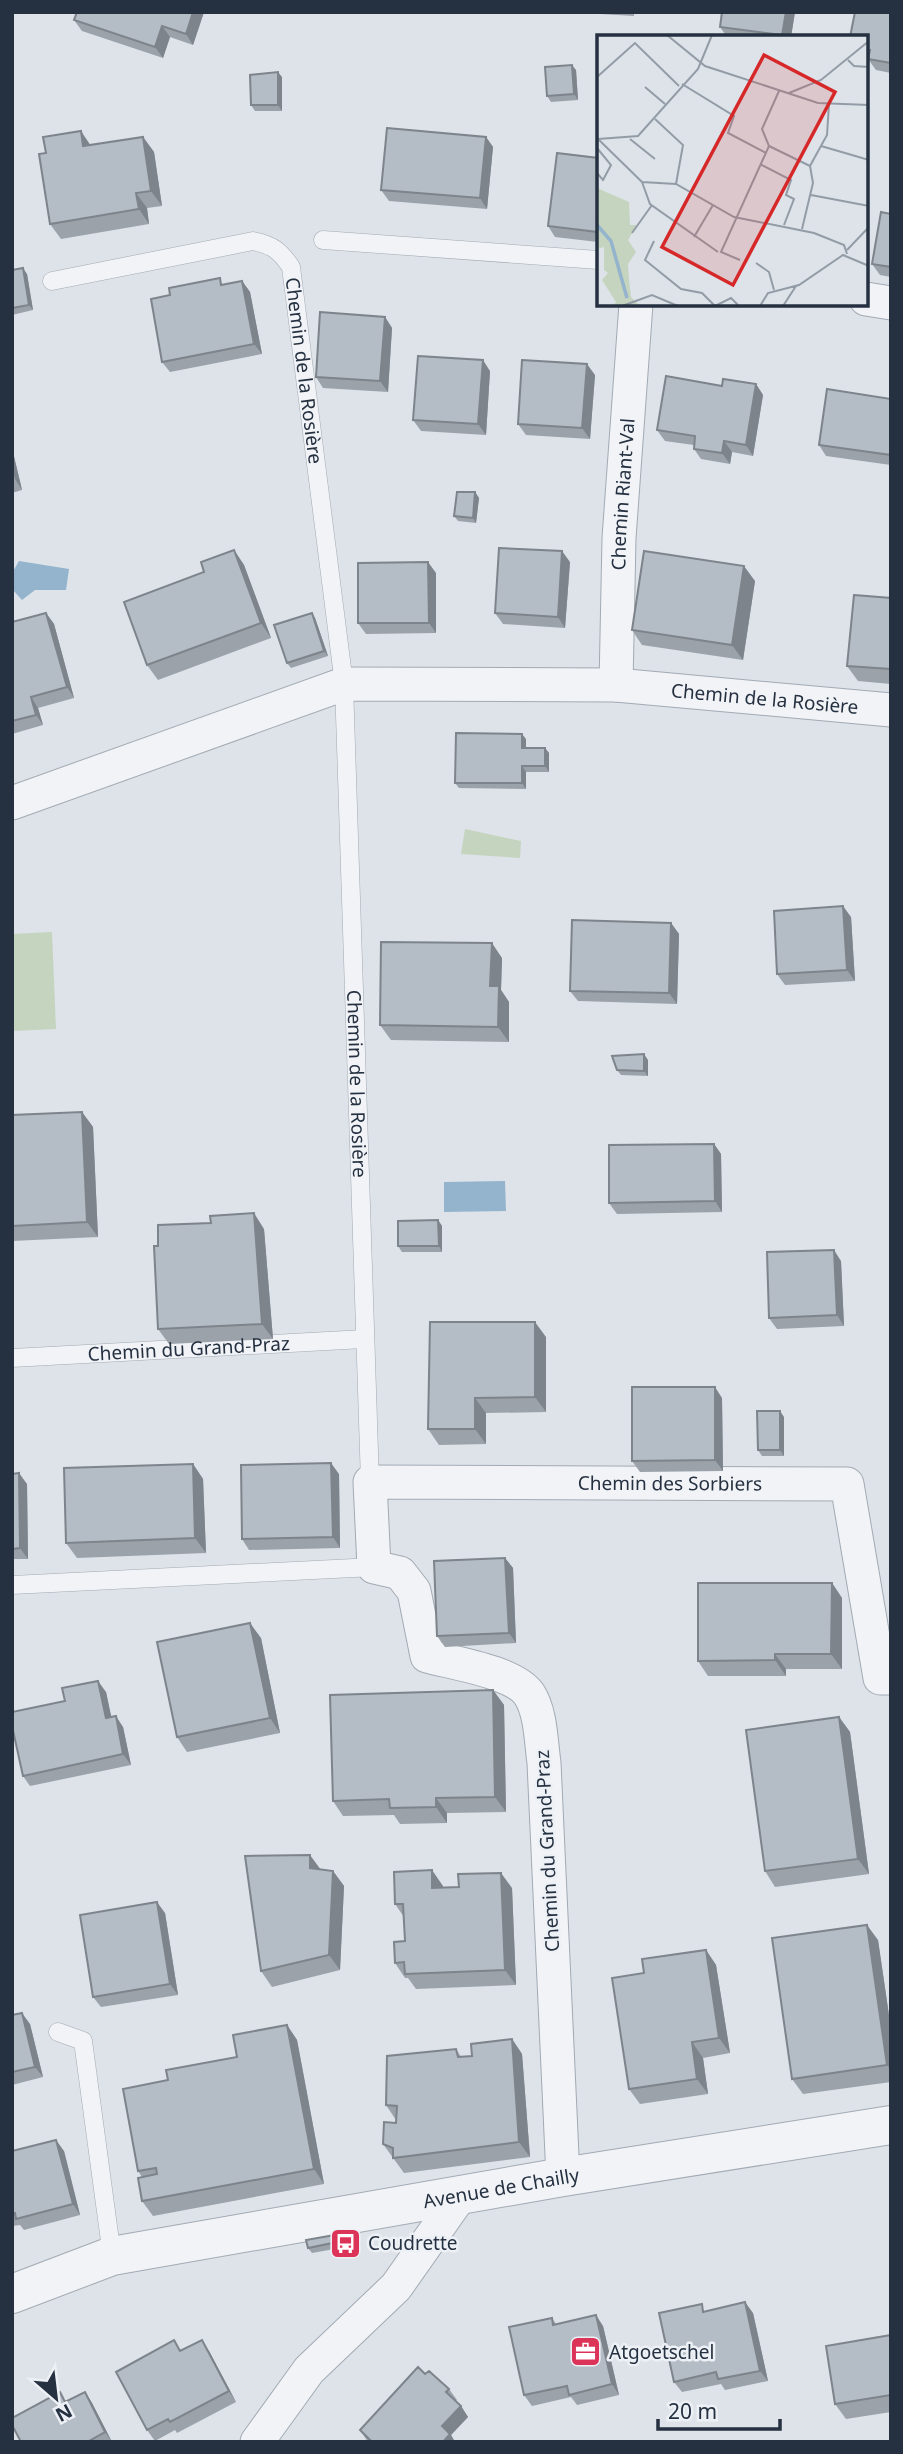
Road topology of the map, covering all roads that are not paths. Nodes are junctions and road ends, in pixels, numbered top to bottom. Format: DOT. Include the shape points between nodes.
graph roads {
  1 [pos="323,240"];
  2 [pos="597,260"];
  3 [pos="52,281"];
  4 [pos="868,299"];
  5 [pos="891,303"];
  6 [pos="636,306"];
  7 [pos="344,684"];
  8 [pos="616,685"];
  9 [pos="891,710"];
  10 [pos="12,803"];
  11 [pos="364,1339"];
  12 [pos="12,1358"];
  13 [pos="370,1482"];
  14 [pos="374,1567"];
  15 [pos="12,1585"];
  16 [pos="891,1678"];
  17 [pos="58,2032"];
  18 [pos="891,2125"];
  19 [pos="563,2177"];
  20 [pos="460,2196"];
  21 [pos="112,2256"];
  22 [pos="12,2294"];
  23 [pos="257,2442"];
  1 -- 2 [label="lane"];
  3 -- 7 [label="lane, Chemin de la Rosière" via="253,242 270,244 281,252 291,267"];
  4 -- 5 [label="street"];
  6 -- 8 [label="street, Chemin Riant-Val" via="619,538"];
  7 -- 8 [label="street, Chemin de la Rosière"];
  7 -- 10 [label="street, Chemin de la Rosière"];
  7 -- 11 [label="lane, Chemin de la Rosière"];
  8 -- 9 [label="street, Chemin de la Rosière"];
  11 -- 12 [label="lane, Chemin du Grand-Praz"];
  11 -- 13 [label="lane, Chemin de la Rosière"];
  13 -- 14 [label="street"];
  13 -- 16 [label="street, Chemin des Sorbiers" via="847,1484 880,1678"];
  14 -- 15 [label="lane, Chemin du Grand-Praz"];
  14 -- 19 [label="street, Chemin du Grand-Praz" via="400,1573 414,1591 428,1656 508,1678 528,1692 535,1707 544,1763"];
  17 -- 21 [label="lane" via="83,2041"];
  18 -- 19 [label="street, Avenue de Chailly"];
  19 -- 20 [label="street, Avenue de Chailly"];
  20 -- 21 [label="street, Avenue de Chailly"];
  20 -- 23 [label="street" via="396,2287 309,2370"];
  21 -- 22 [label="street, Avenue de Chailly"];
}
